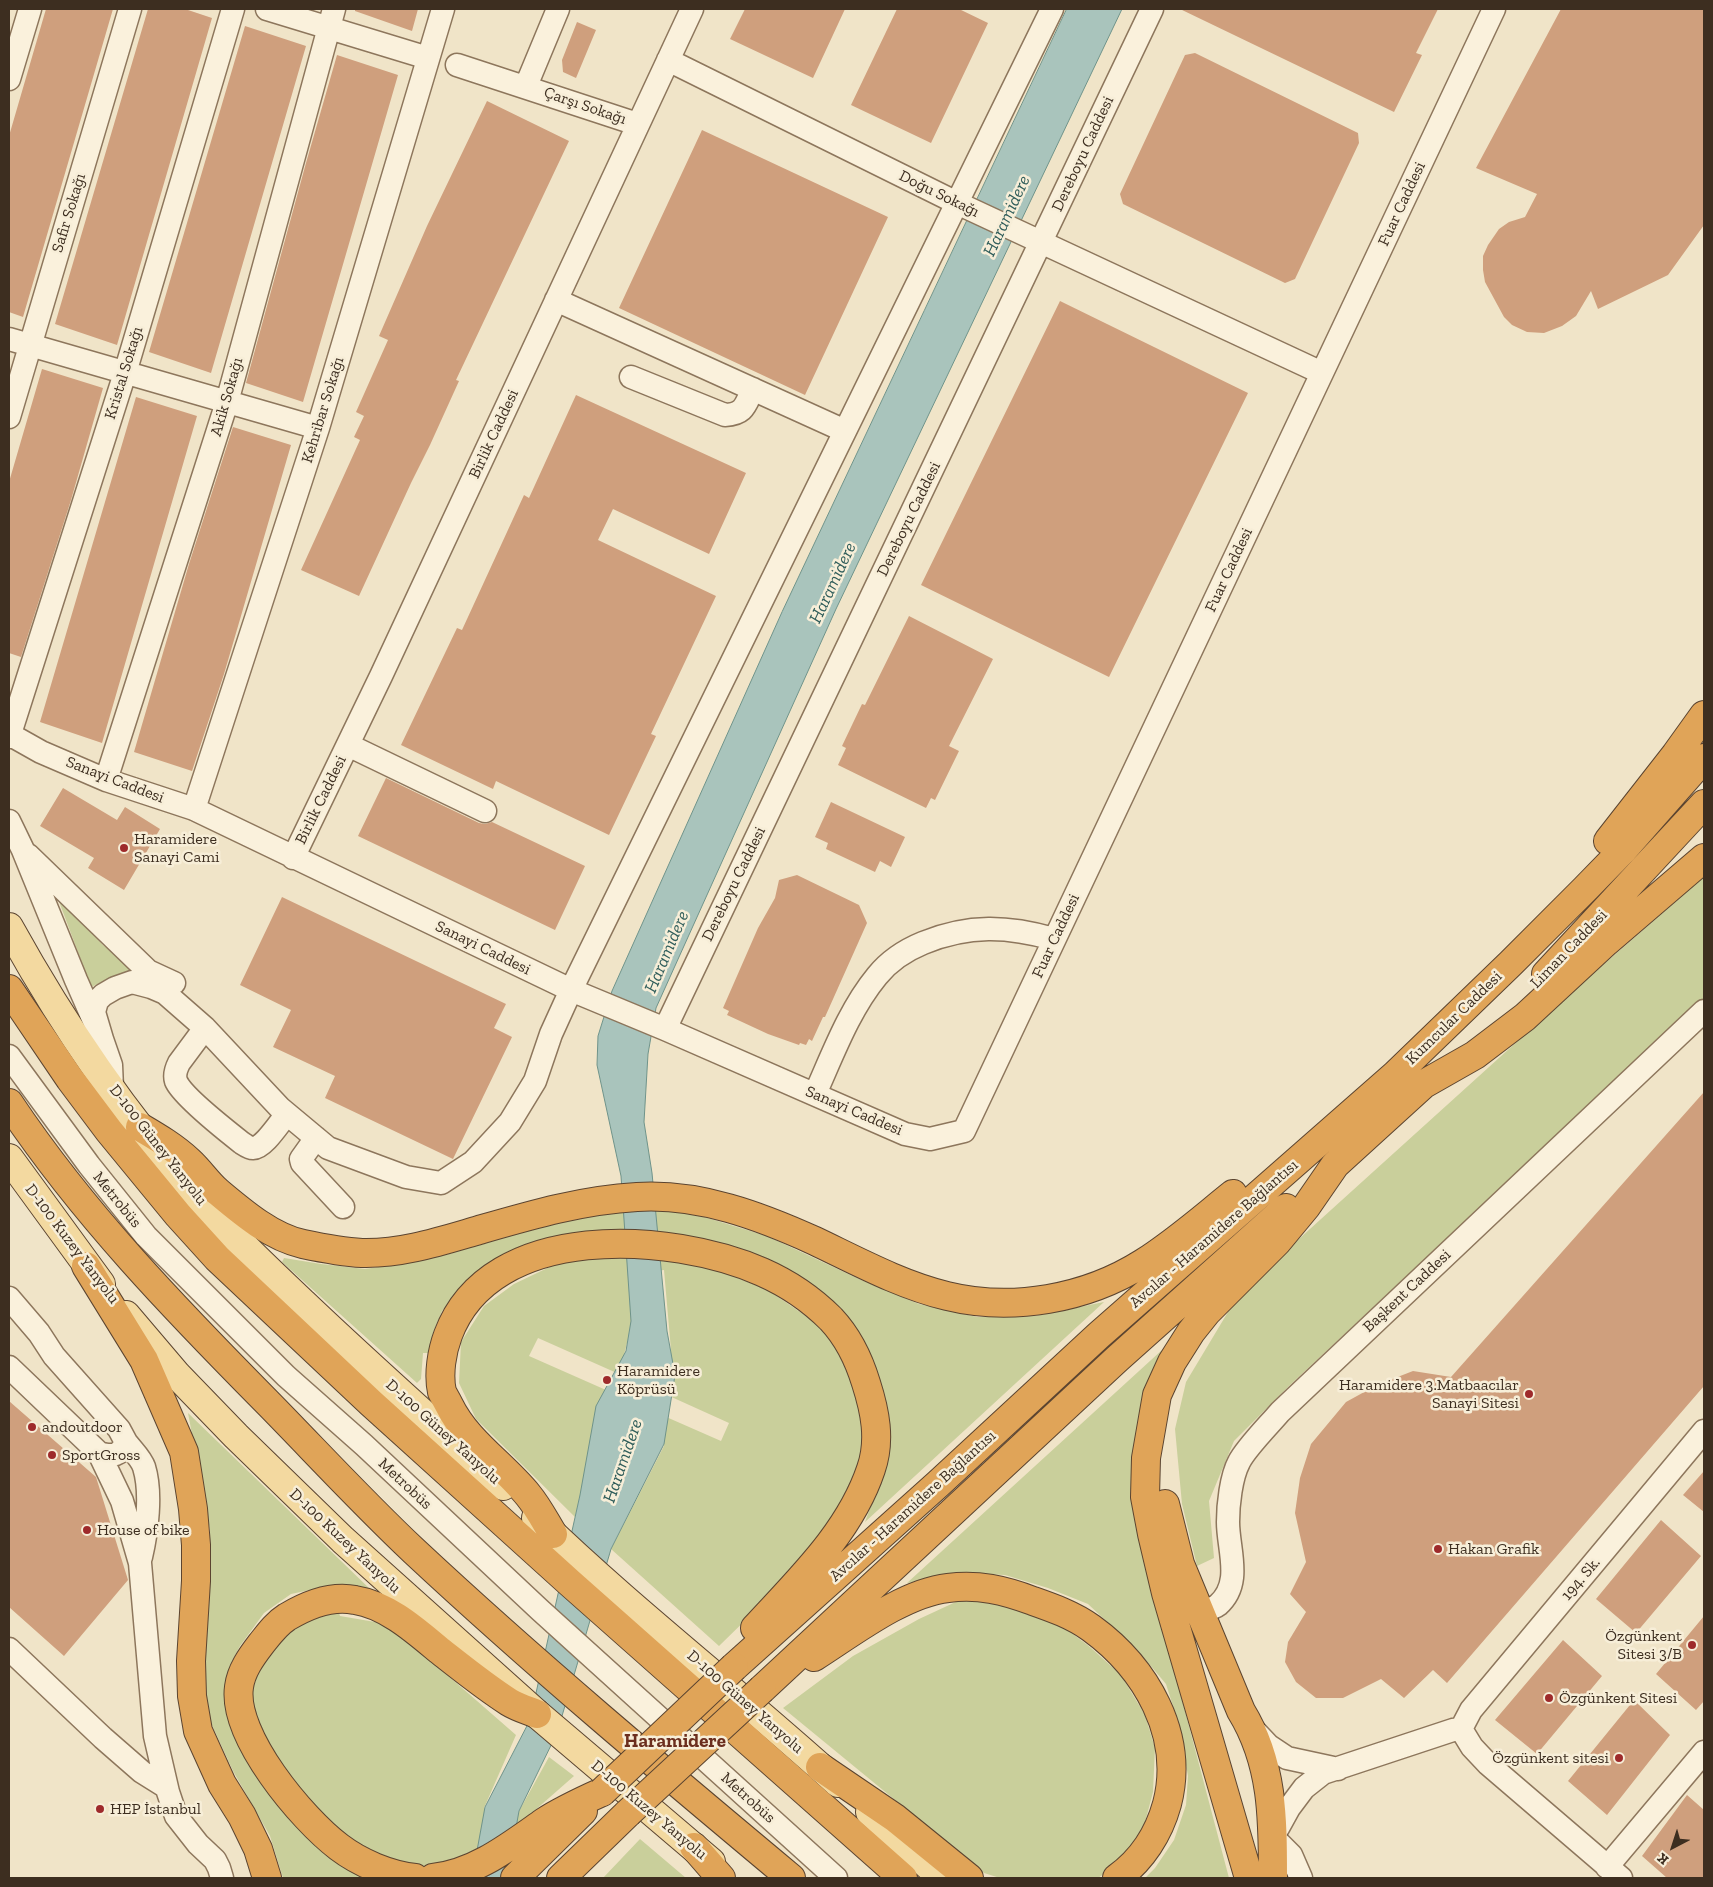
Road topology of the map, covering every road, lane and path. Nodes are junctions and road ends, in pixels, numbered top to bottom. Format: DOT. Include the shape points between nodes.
graph roads {
  1 [pos="30,9"];
  2 [pos="130,9"];
  3 [pos="233,9"];
  4 [pos="267,9"];
  5 [pos="443,9"];
  6 [pos="558,9"];
  7 [pos="692,9"];
  8 [pos="1052,9"];
  9 [pos="1152,9"];
  10 [pos="1494,9"];
  11 [pos="331,19"];
  12 [pos="428,58"];
  13 [pos="668,60"];
  14 [pos="457,65"];
  15 [pos="9,79"];
  16 [pos="526,86"];
  17 [pos="637,124"];
  18 [pos="957,203"];
  19 [pos="1041,243"];
  20 [pos="556,300"];
  21 [pos="19,342"];
  22 [pos="125,373"];
  23 [pos="1322,373"];
  24 [pos="631,377"];
  25 [pos="753,389"];
  26 [pos="227,402"];
  27 [pos="9,417"];
  28 [pos="318,428"];
  29 [pos="845,431"];
  30 [pos="1704,715"];
  31 [pos="9,735"];
  32 [pos="348,745"];
  33 [pos="1704,758"];
  34 [pos="106,780"];
  35 [pos="1704,804"];
  36 [pos="194,809"];
  37 [pos="485,811"];
  38 [pos="9,821"];
  39 [pos="23,850"];
  40 [pos="293,858"];
  41 [pos="1704,858"];
  42 [pos="1584,889"];
  43 [pos="9,927"];
  44 [pos="1054,939"];
  45 [pos="9,989"];
  46 [pos="571,990"];
  47 [pos="1704,1011"];
  48 [pos="205,1028"];
  49 [pos="665,1029"];
  50 [pos="102,1040"];
  51 [pos="9,1056"];
  52 [pos="1424,1084"];
  53 [pos="112,1088"];
  54 [pos="815,1094"];
  55 [pos="9,1103"];
  56 [pos="286,1114"];
  57 [pos="140,1127"];
  58 [pos="964,1131"];
  59 [pos="316,1138"];
  60 [pos="1319,1141"];
  61 [pos="9,1158"];
  62 [pos="1335,1165"];
  63 [pos="343,1207"];
  64 [pos="86,1266"];
  65 [pos="9,1298"];
  66 [pos="9,1367"];
  67 [pos="1157,1395"];
  68 [pos="1704,1431"];
  69 [pos="126,1442"];
  70 [pos="99,1453"];
  71 [pos="553,1534"];
  72 [pos="140,1563"];
  73 [pos="1200,1611"];
  74 [pos="9,1649"];
  75 [pos="734,1667"];
  76 [pos="762,1688"];
  77 [pos="536,1714"];
  78 [pos="1251,1727"];
  79 [pos="1461,1730"];
  80 [pos="1704,1752"];
  81 [pos="820,1767"];
  82 [pos="1338,1769"];
  83 [pos="166,1787"];
  84 [pos="602,1792"];
  85 [pos="628,1813"];
  86 [pos="1273,1836"];
  87 [pos="694,1847"];
  88 [pos="1614,1873"];
  89 [pos="222,1878"];
  90 [pos="267,1878"];
  91 [pos="415,1878"];
  92 [pos="433,1878"];
  93 [pos="515,1878"];
  94 [pos="561,1878"];
  95 [pos="589,1878"];
  96 [pos="721,1878"];
  97 [pos="729,1878"];
  98 [pos="791,1878"];
  99 [pos="836,1878"];
  100 [pos="903,1878"];
  101 [pos="942,1878"];
  102 [pos="968,1878"];
  103 [pos="1117,1878"];
  104 [pos="1249,1878"];
  105 [pos="1273,1878"];
  106 [pos="1301,1878"];
  1 -- 15 [label="street"];
  2 -- 21 [label="street, Safir Sokağı"];
  3 -- 22 [label="street, Kristal Sokağı"];
  4 -- 11 [label="street"];
  5 -- 12 [label="street, Kehribar Sokağı"];
  6 -- 16 [label="street, Çarşı Sokağı"];
  7 -- 13 [label="street, Birlik Caddesi"];
  8 -- 18 [label="street"];
  9 -- 19 [label="street, Dereboyu Caddesi"];
  10 -- 23 [label="street, Fuar Caddesi"];
  11 -- 12 [label="street"];
  11 -- 26 [label="street, Akik Sokağı"];
  12 -- 28 [label="street, Kehribar Sokağı"];
  13 -- 17 [label="street, Birlik Caddesi"];
  13 -- 18 [label="street, Doğu Sokağı"];
  14 -- 16 [label="street"];
  16 -- 17 [label="street, Çarşı Sokağı"];
  17 -- 20 [label="street, Birlik Caddesi"];
  18 -- 19 [label="street, Doğu Sokağı"];
  18 -- 29 [label="street"];
  19 -- 23 [label="street, Doğu Sokağı"];
  19 -- 49 [label="street, Dereboyu Caddesi"];
  20 -- 25 [label="street"];
  20 -- 32 [label="street, Birlik Caddesi"];
  21 -- 22 [label="street"];
  21 -- 27 [label="street, Safir Sokağı"];
  22 -- 26 [label="street"];
  22 -- 31 [label="street, Kristal Sokağı"];
  23 -- 44 [label="street, Fuar Caddesi"];
  24 -- 25 [label="street" via="725,415 743,410"];
  25 -- 29 [label="street"];
  26 -- 28 [label="street"];
  26 -- 34 [label="street, Akik Sokağı"];
  28 -- 36 [label="street, Kehribar Sokağı"];
  29 -- 46 [label="street"];
  30 -- 42 [label="highway" via="1608,841 1594,862"];
  31 -- 34 [label="street, Sanayi Caddesi"];
  32 -- 37 [label="street"];
  32 -- 40 [label="street, Birlik Caddesi"];
  33 -- 42 [label="highway, Liman Caddesi"];
  34 -- 36 [label="street, Sanayi Caddesi"];
  35 -- 52 [label="highway, Liman Caddesi" via="1548,973"];
  36 -- 40 [label="street, Sanayi Caddesi"];
  38 -- 39 [label="street"];
  39 -- 48 [label="street" via="148,971 173,982 188,997"];
  39 -- 50 [label="street"];
  40 -- 46 [label="street, Sanayi Caddesi"];
  41 -- 52 [label="highway" via="1525,1017 1475,1055"];
  42 -- 60 [label="highway, Kumcular Caddesi" via="1401,1068"];
  43 -- 53 [label="main road, D-100 Güney Yanyolu" via="31,967"];
  44 -- 54 [label="street" via="996,928 963,930 901,954 878,975 850,1017"];
  44 -- 58 [label="street, Fuar Caddesi"];
  45 -- 100 [label="highway" via="109,1132 217,1258 541,1557"];
  46 -- 49 [label="street, Sanayi Caddesi"];
  46 -- 59 [label="street" via="535,1081 510,1122 473,1162 441,1183 398,1174 328,1148"];
  47 -- 73 [label="street, Başkent Caddesi" via="1280,1412 1260,1435 1239,1462 1229,1497 1233,1580 1217,1606"];
  48 -- 50 [label="street" via="165,993 132,982 115,988 96,1001 94,1012"];
  48 -- 56 [label="street"];
  48 -- 56 [label="street" via="176,1069 177,1084 192,1100 251,1148 259,1147"];
  49 -- 54 [label="street, Sanayi Caddesi"];
  50 -- 53 [label="street" via="111,1065"];
  51 -- 99 [label="street, Metrobüs" via="88,1165 146,1236 286,1376"];
  52 -- 62 [label="highway"];
  53 -- 57 [label="main road, D-100 Güney Yanyolu"];
  54 -- 58 [label="street, Sanayi Caddesi" via="905,1134 930,1139"];
  55 -- 98 [label="highway" via="75,1194 126,1254 411,1548 548,1673"];
  56 -- 59 [label="street"];
  57 -- 60 [label="highway" via="191,1162 216,1190 269,1231 300,1244 363,1253 406,1249 556,1208 636,1197 663,1197 741,1211 779,1224 918,1287 980,1302 1051,1298 1115,1278 1176,1240 1269,1166"];
  57 -- 71 [label="main road, D-100 Güney Yanyolu" via="236,1239 358,1356"];
  59 -- 63 [label="street" via="304,1153 302,1163"];
  60 -- 75 [label="highway, Avcılar - Haramidere Bağlantısı" via="1099,1335"];
  61 -- 64 [label="main road, D-100 Kuzey Yanyolu"];
  62 -- 67 [label="highway" via="1277,1242 1191,1332"];
  62 -- 76 [label="highway, Avcılar - Haramidere Bağlantısı" via="1117,1359"];
  64 -- 77 [label="main road, D-100 Kuzey Yanyolu" via="177,1375 249,1450 343,1540"];
  64 -- 90 [label="highway" via="144,1360 184,1452 196,1545 191,1661 198,1731 222,1784 258,1849"];
  65 -- 69 [label="street" via="40,1333 54,1356 119,1429"];
  66 -- 70 [label="street"];
  67 -- 73 [label="highway" via="1165,1511 1180,1564"];
  67 -- 104 [label="highway" via="1146,1458 1145,1497 1152,1534 1166,1594"];
  68 -- 79 [label="street, 194. Sk." via="1471,1710"];
  69 -- 70 [label="street" via="117,1455"];
  69 -- 72 [label="street" via="144,1468 149,1509"];
  70 -- 72 [label="street" via="122,1501"];
  71 -- 75 [label="highway" via="529,1495 466,1430 442,1392 441,1370 454,1321 466,1302 484,1284 513,1266 560,1249 634,1243 708,1254 734,1262 763,1272 812,1303 850,1345 863,1374 876,1424 874,1458 847,1519 813,1564 754,1629 739,1650"];
  71 -- 81 [label="main road, D-100 Güney Yanyolu"];
  72 -- 83 [label="street" via="155,1736"];
  73 -- 78 [label="highway" via="1241,1711"];
  74 -- 83 [label="street" via="103,1738 142,1772"];
  75 -- 84 [label="highway, Avcılar - Haramidere Bağlantısı, bridge"];
  76 -- 85 [label="highway, Avcılar - Haramidere Bağlantısı, bridge"];
  76 -- 103 [label="highway" via="918,1595 946,1588 978,1586 1060,1610 1089,1627 1127,1660 1147,1686 1166,1728 1172,1769 1164,1812 1156,1833 1141,1855"];
  77 -- 87 [label="main road, D-100 Kuzey Yanyolu"];
  77 -- 91 [label="highway" via="510,1703 387,1611 355,1600 333,1599 312,1603 279,1622 253,1654 243,1671 239,1689 240,1710 259,1752 291,1800 340,1848 397,1876"];
  78 -- 82 [label="street" via="1269,1746 1288,1758"];
  78 -- 86 [label="highway" via="1264,1764 1272,1805"];
  79 -- 82 [label="street"];
  79 -- 88 [label="street" via="1488,1764"];
  80 -- 88 [label="street"];
  81 -- 101 [label="main road, D-100 Güney Yanyolu"];
  81 -- 102 [label="highway" via="895,1818"];
  82 -- 86 [label="street" via="1323,1773 1304,1788"];
  83 -- 89 [label="street" via="176,1816 215,1860"];
  84 -- 92 [label="highway" via="545,1821 492,1858 444,1877"];
  84 -- 93 [label="highway, Avcılar - Haramidere Bağlantısı"];
  85 -- 94 [label="highway, Avcılar - Haramidere Bağlantısı"];
  85 -- 95 [label="highway" via="622,1830"];
  86 -- 105 [label="highway"];
  86 -- 106 [label="street" via="1291,1855"];
  87 -- 96 [label="highway"];
  87 -- 97 [label="main road, D-100 Kuzey Yanyolu"];
}
